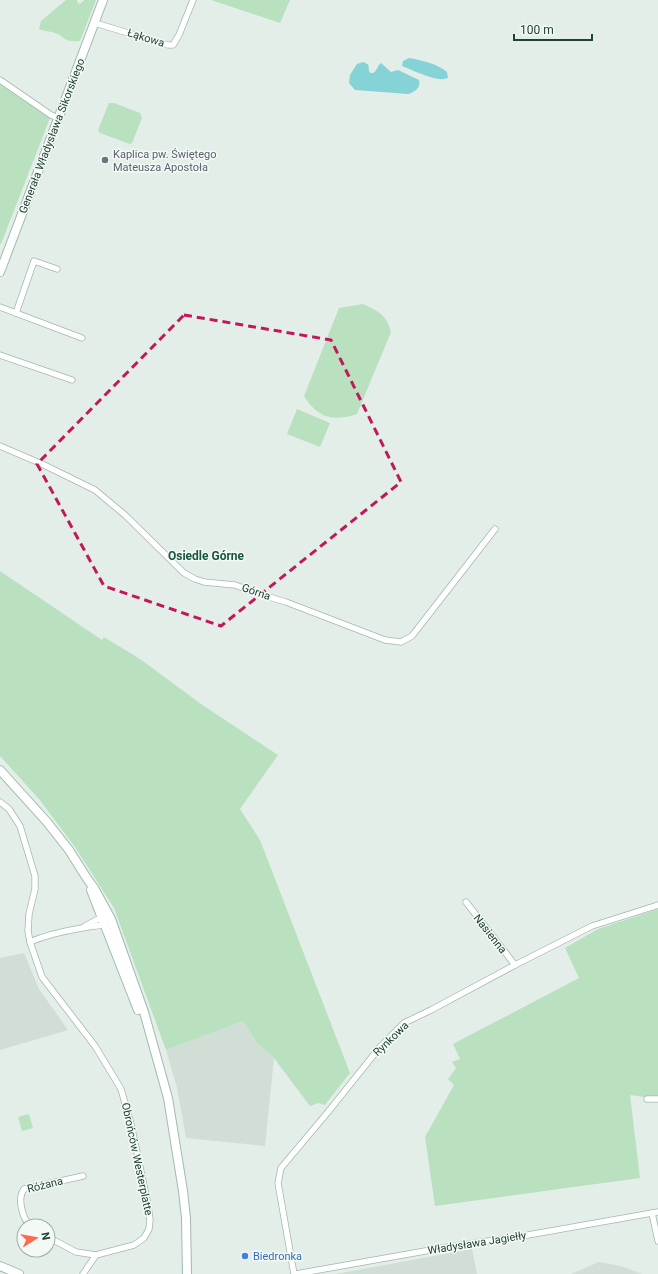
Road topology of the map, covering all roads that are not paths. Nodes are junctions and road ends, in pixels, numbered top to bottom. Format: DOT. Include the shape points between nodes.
graph roads {
  1 [pos="103,0"];
  2 [pos="192,0"];
  3 [pos="95,22"];
  4 [pos="0,80"];
  5 [pos="58,118"];
  6 [pos="57,269"];
  7 [pos="0,272"];
  8 [pos="0,307"];
  9 [pos="16,313"];
  10 [pos="82,338"];
  11 [pos="0,355"];
  12 [pos="72,380"];
  13 [pos="0,446"];
  14 [pos="495,529"];
  15 [pos="0,770"];
  16 [pos="0,802"];
  17 [pos="466,902"];
  18 [pos="658,904"];
  19 [pos="106,920"];
  20 [pos="30,942"];
  21 [pos="515,965"];
  22 [pos="647,1099"];
  23 [pos="658,1100"];
  24 [pos="83,1176"];
  25 [pos="655,1213"];
  26 [pos="25,1218"];
  27 [pos="56,1241"];
  28 [pos="658,1241"];
  29 [pos="188,1253"];
  30 [pos="96,1256"];
  31 [pos="0,1266"];
  32 [pos="19,1274"];
  33 [pos="83,1274"];
  34 [pos="187,1274"];
  35 [pos="192,1274"];
  36 [pos="295,1274"];
  1 -- 3 [label="street, Generała Władysława Sikorskiego"];
  2 -- 3 [label="street, Łąkowa" via="173,45 168,46"];
  3 -- 5 [label="street, Generała Władysława Sikorskiego"];
  4 -- 5 [label="street"];
  5 -- 7 [label="street, Generała Władysława Sikorskiego"];
  6 -- 9 [label="street" via="34,261"];
  8 -- 9 [label="street"];
  9 -- 10 [label="street"];
  11 -- 12 [label="street"];
  13 -- 14 [label="street, Górna" via="95,490 184,572 195,579 235,585 385,640 401,642 412,636"];
  15 -- 19 [label="street" via="69,850 88,880"];
  16 -- 20 [label="street, Obrońców Westerplatte" via="9,808 20,826 35,876 35,889 29,914"];
  17 -- 21 [label="street, Nasienna"];
  18 -- 21 [label="street, Rynkowa" via="592,926"];
  19 -- 20 [label="street"];
  19 -- 29 [label="street" via="142,1005 163,1077 183,1190"];
  20 -- 30 [label="street, Obrońców Westerplatte" via="42,978 95,1046 121,1089 131,1124 148,1206 149,1229 144,1238 134,1245"];
  21 -- 36 [label="street, Rynkowa" via="404,1023 380,1046 281,1168 278,1183"];
  22 -- 23 [label="street"];
  24 -- 26 [label="street, Różana" via="24,1189 20,1195"];
  25 -- 28 [label="street"];
  25 -- 36 [label="street, Władysława Jagiełły"];
  27 -- 30 [label="street" via="76,1252"];
  29 -- 34 [label="street"];
  29 -- 35 [label="street"];
  30 -- 33 [label="street"];
  31 -- 32 [label="street"];
}
